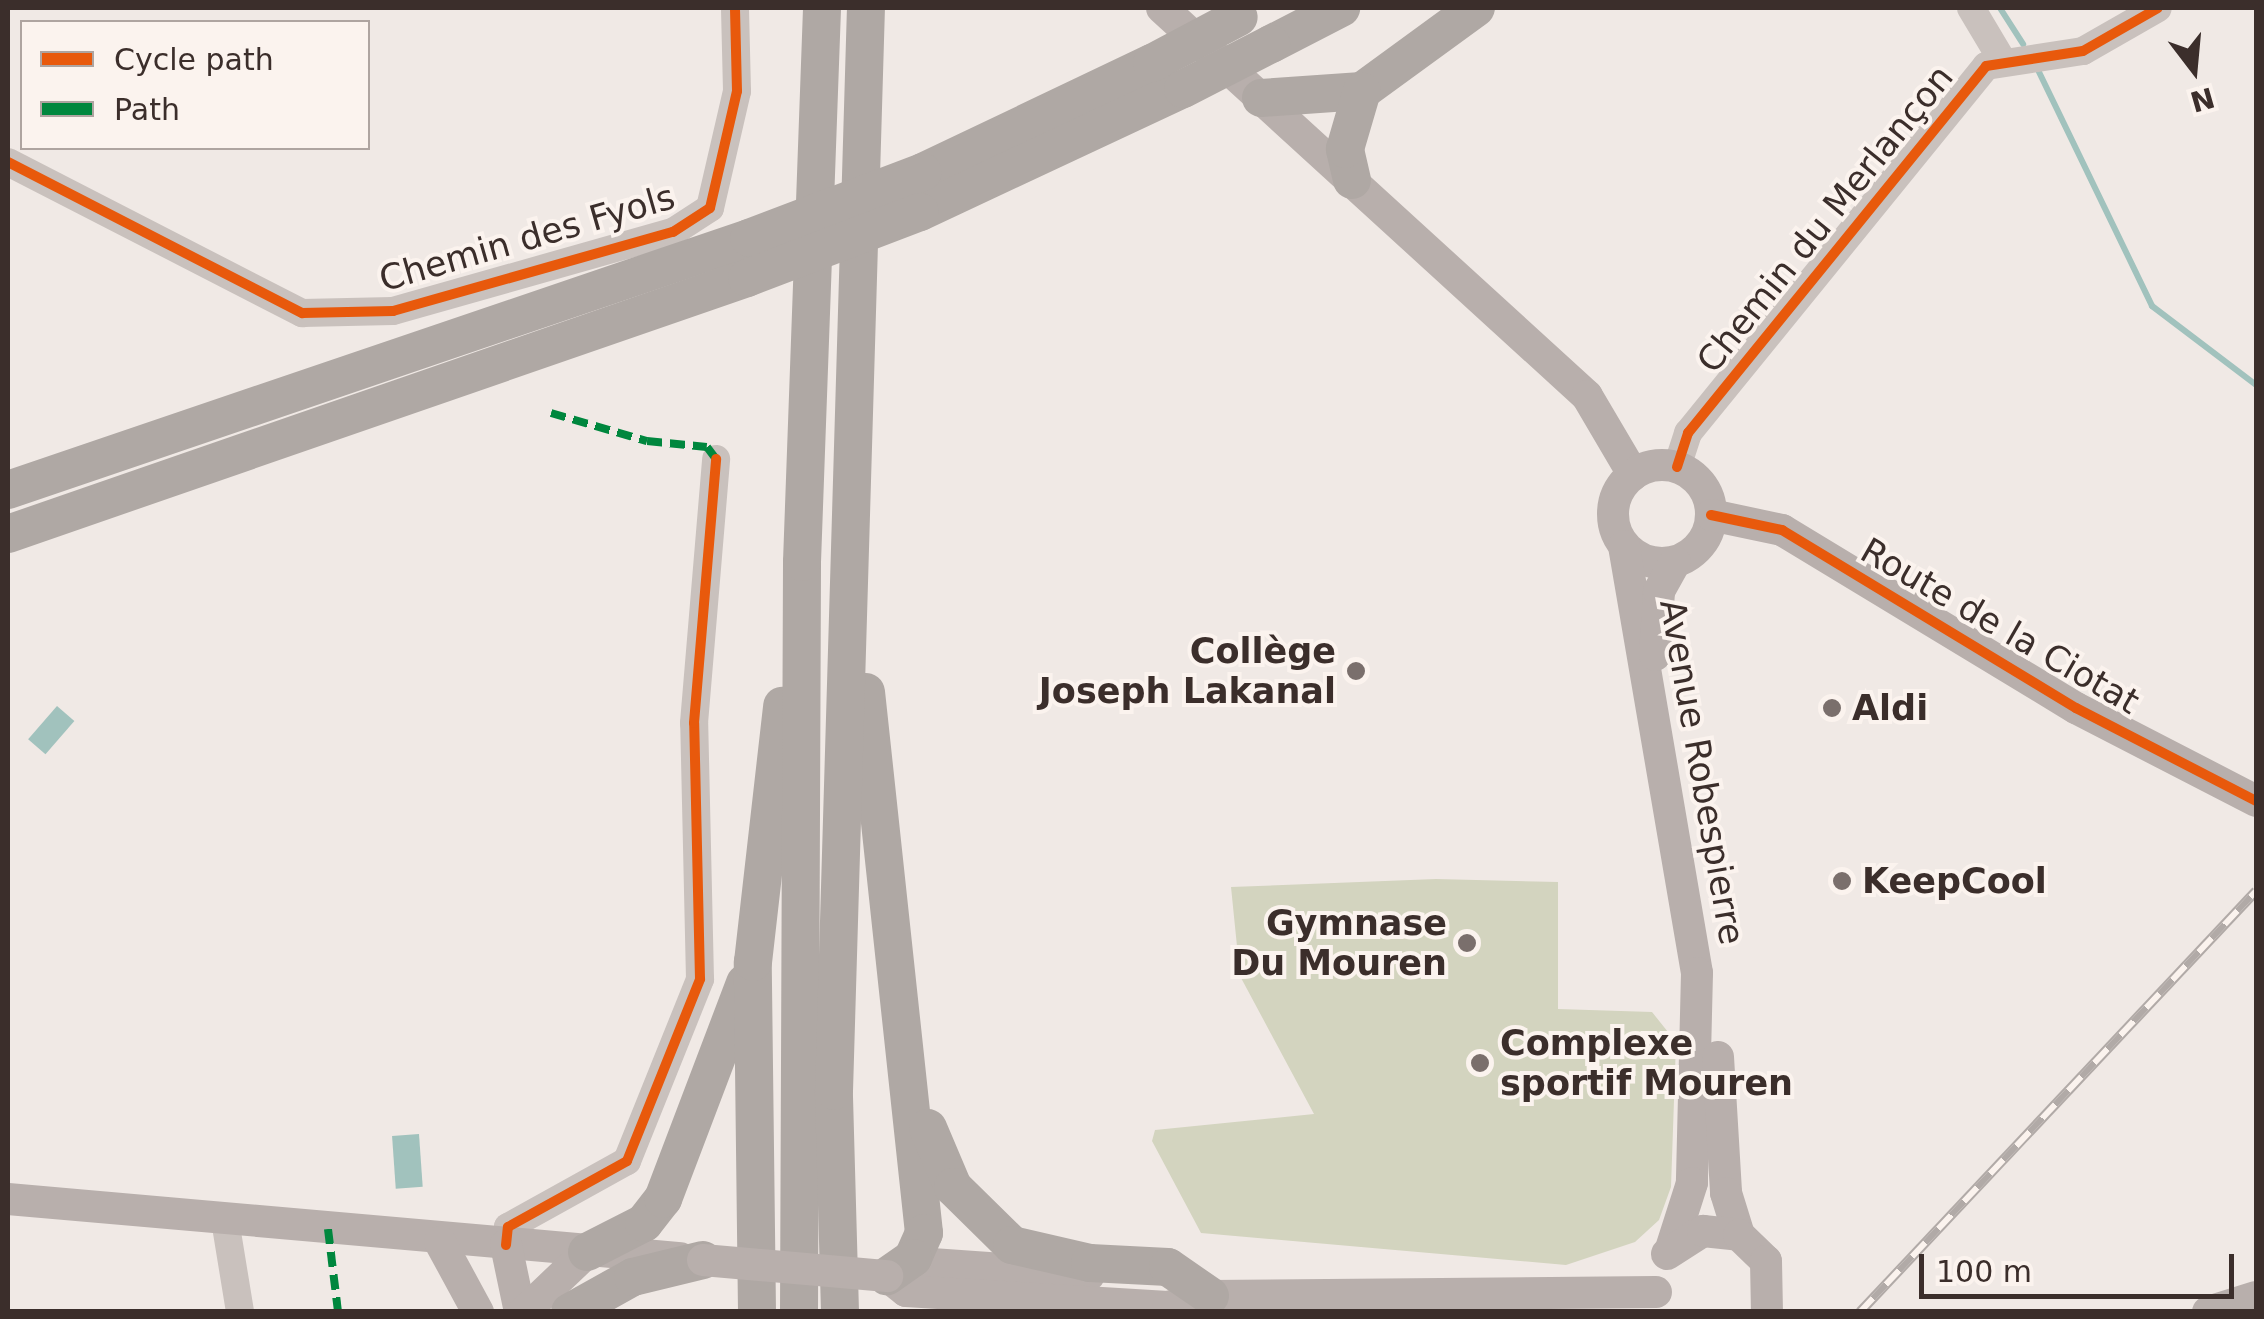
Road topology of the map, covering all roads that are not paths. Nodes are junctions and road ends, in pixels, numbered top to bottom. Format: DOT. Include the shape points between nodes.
graph roads {
  1 [pos="735,8"];
  2 [pos="822,8"];
  3 [pos="866,8"];
  4 [pos="1162,8"];
  5 [pos="1341,8"];
  6 [pos="1476,8"];
  7 [pos="1972,8"];
  8 [pos="2158,8"];
  9 [pos="1248,12"];
  10 [pos="2002,60"];
  11 [pos="1362,91"];
  12 [pos="1260,98"];
  13 [pos="8,162"];
  14 [pos="1352,180"];
  15 [pos="716,459"];
  16 [pos="1677,467"];
  17 [pos="1632,474"];
  18 [pos="8,490"];
  19 [pos="1711,515"];
  20 [pos="8,534"];
  21 [pos="1624,546"];
  22 [pos="1674,562"];
  23 [pos="852,575"];
  24 [pos="802,580"];
  25 [pos="2255,796"];
  26 [pos="753,962"];
  27 [pos="916,1101"];
  28 [pos="8,1199"];
  29 [pos="225,1220"];
  30 [pos="1739,1235"];
  31 [pos="440,1242"];
  32 [pos="506,1244"];
  33 [pos="1671,1248"];
  34 [pos="587,1252"];
  35 [pos="703,1260"];
  36 [pos="888,1276"];
  37 [pos="1210,1296"];
  38 [pos="2256,1297"];
  39 [pos="476,1301"];
  40 [pos="1658,1302"];
  41 [pos="1773,1309"];
  42 [pos="240,1312"];
  43 [pos="522,1312"];
  44 [pos="570,1312"];
  45 [pos="756,1312"];
  46 [pos="799,1312"];
  47 [pos="840,1312"];
  48 [pos="2208,1312"];
  1 -- 13 [label="street, Chemin des Fyols" via="736,91 710,208 673,232 392,310 302,312"];
  2 -- 24 [label="highway"];
  3 -- 23 [label="highway"];
  4 -- 12 [label="main road"];
  5 -- 20 [label="highway, bridge" via="920,212"];
  6 -- 11 [label="highway"];
  7 -- 10 [label="street"];
  8 -- 10 [label="street, Chemin du Merlançon" via="2083,50"];
  9 -- 18 [label="highway, bridge" via="923,172 749,238"];
  10 -- 16 [label="street, Chemin du Merlançon" via="1934,122 1688,433"];
  11 -- 12 [label="highway"];
  11 -- 14 [label="highway" via="1345,149"];
  12 -- 14 [label="main road"];
  14 -- 17 [label="main road" via="1587,396"];
  15 -- 32 [label="street" via="694,723 700,979 627,1161 604,1182 508,1227"];
  16 -- 17 [label="main road"];
  16 -- 19 [label="main road" via="1698,480"];
  17 -- 21 [label="main road" via="1613,504"];
  19 -- 22 [label="main road" via="1696,549"];
  19 -- 25 [label="main road, Route de la Ciotat" via="1782,530 2076,708"];
  21 -- 22 [label="main road" via="1647,561"];
  21 -- 33 [label="main road, Avenue Robespierre" via="1697,972 1693,1168"];
  22 -- 30 [label="main road, Avenue Robespierre" via="1659,590 1654,650 1701,828 1726,1192"];
  23 -- 27 [label="highway"];
  23 -- 47 [label="highway" via="834,1092"];
  24 -- 26 [label="highway" via="765,812"];
  24 -- 46 [label="highway"];
  26 -- 34 [label="highway" via="663,1199 644,1223"];
  26 -- 45 [label="highway"];
  27 -- 36 [label="highway" via="924,1233 913,1258"];
  27 -- 37 [label="highway" via="953,1187 1012,1245 1090,1263 1168,1267"];
  28 -- 29 [label="main road"];
  29 -- 31 [label="main road"];
  29 -- 42 [label="street"];
  30 -- 33 [label="main road" via="1703,1231"];
  30 -- 41 [label="main road" via="1766,1261"];
  31 -- 32 [label="main road"];
  31 -- 39 [label="main road"];
  32 -- 34 [label="main road"];
  32 -- 39 [label="main road"];
  32 -- 43 [label="main road"];
  33 -- 40 [label="main road, Avenue Robespierre"];
  34 -- 35 [label="main road"];
  34 -- 43 [label="main road"];
  35 -- 36 [label="main road, bridge"];
  35 -- 44 [label="highway" via="633,1278"];
  36 -- 37 [label="main road" via="917,1263 1167,1280"];
  37 -- 40 [label="main road"];
  38 -- 48 [label="main road"];
}
